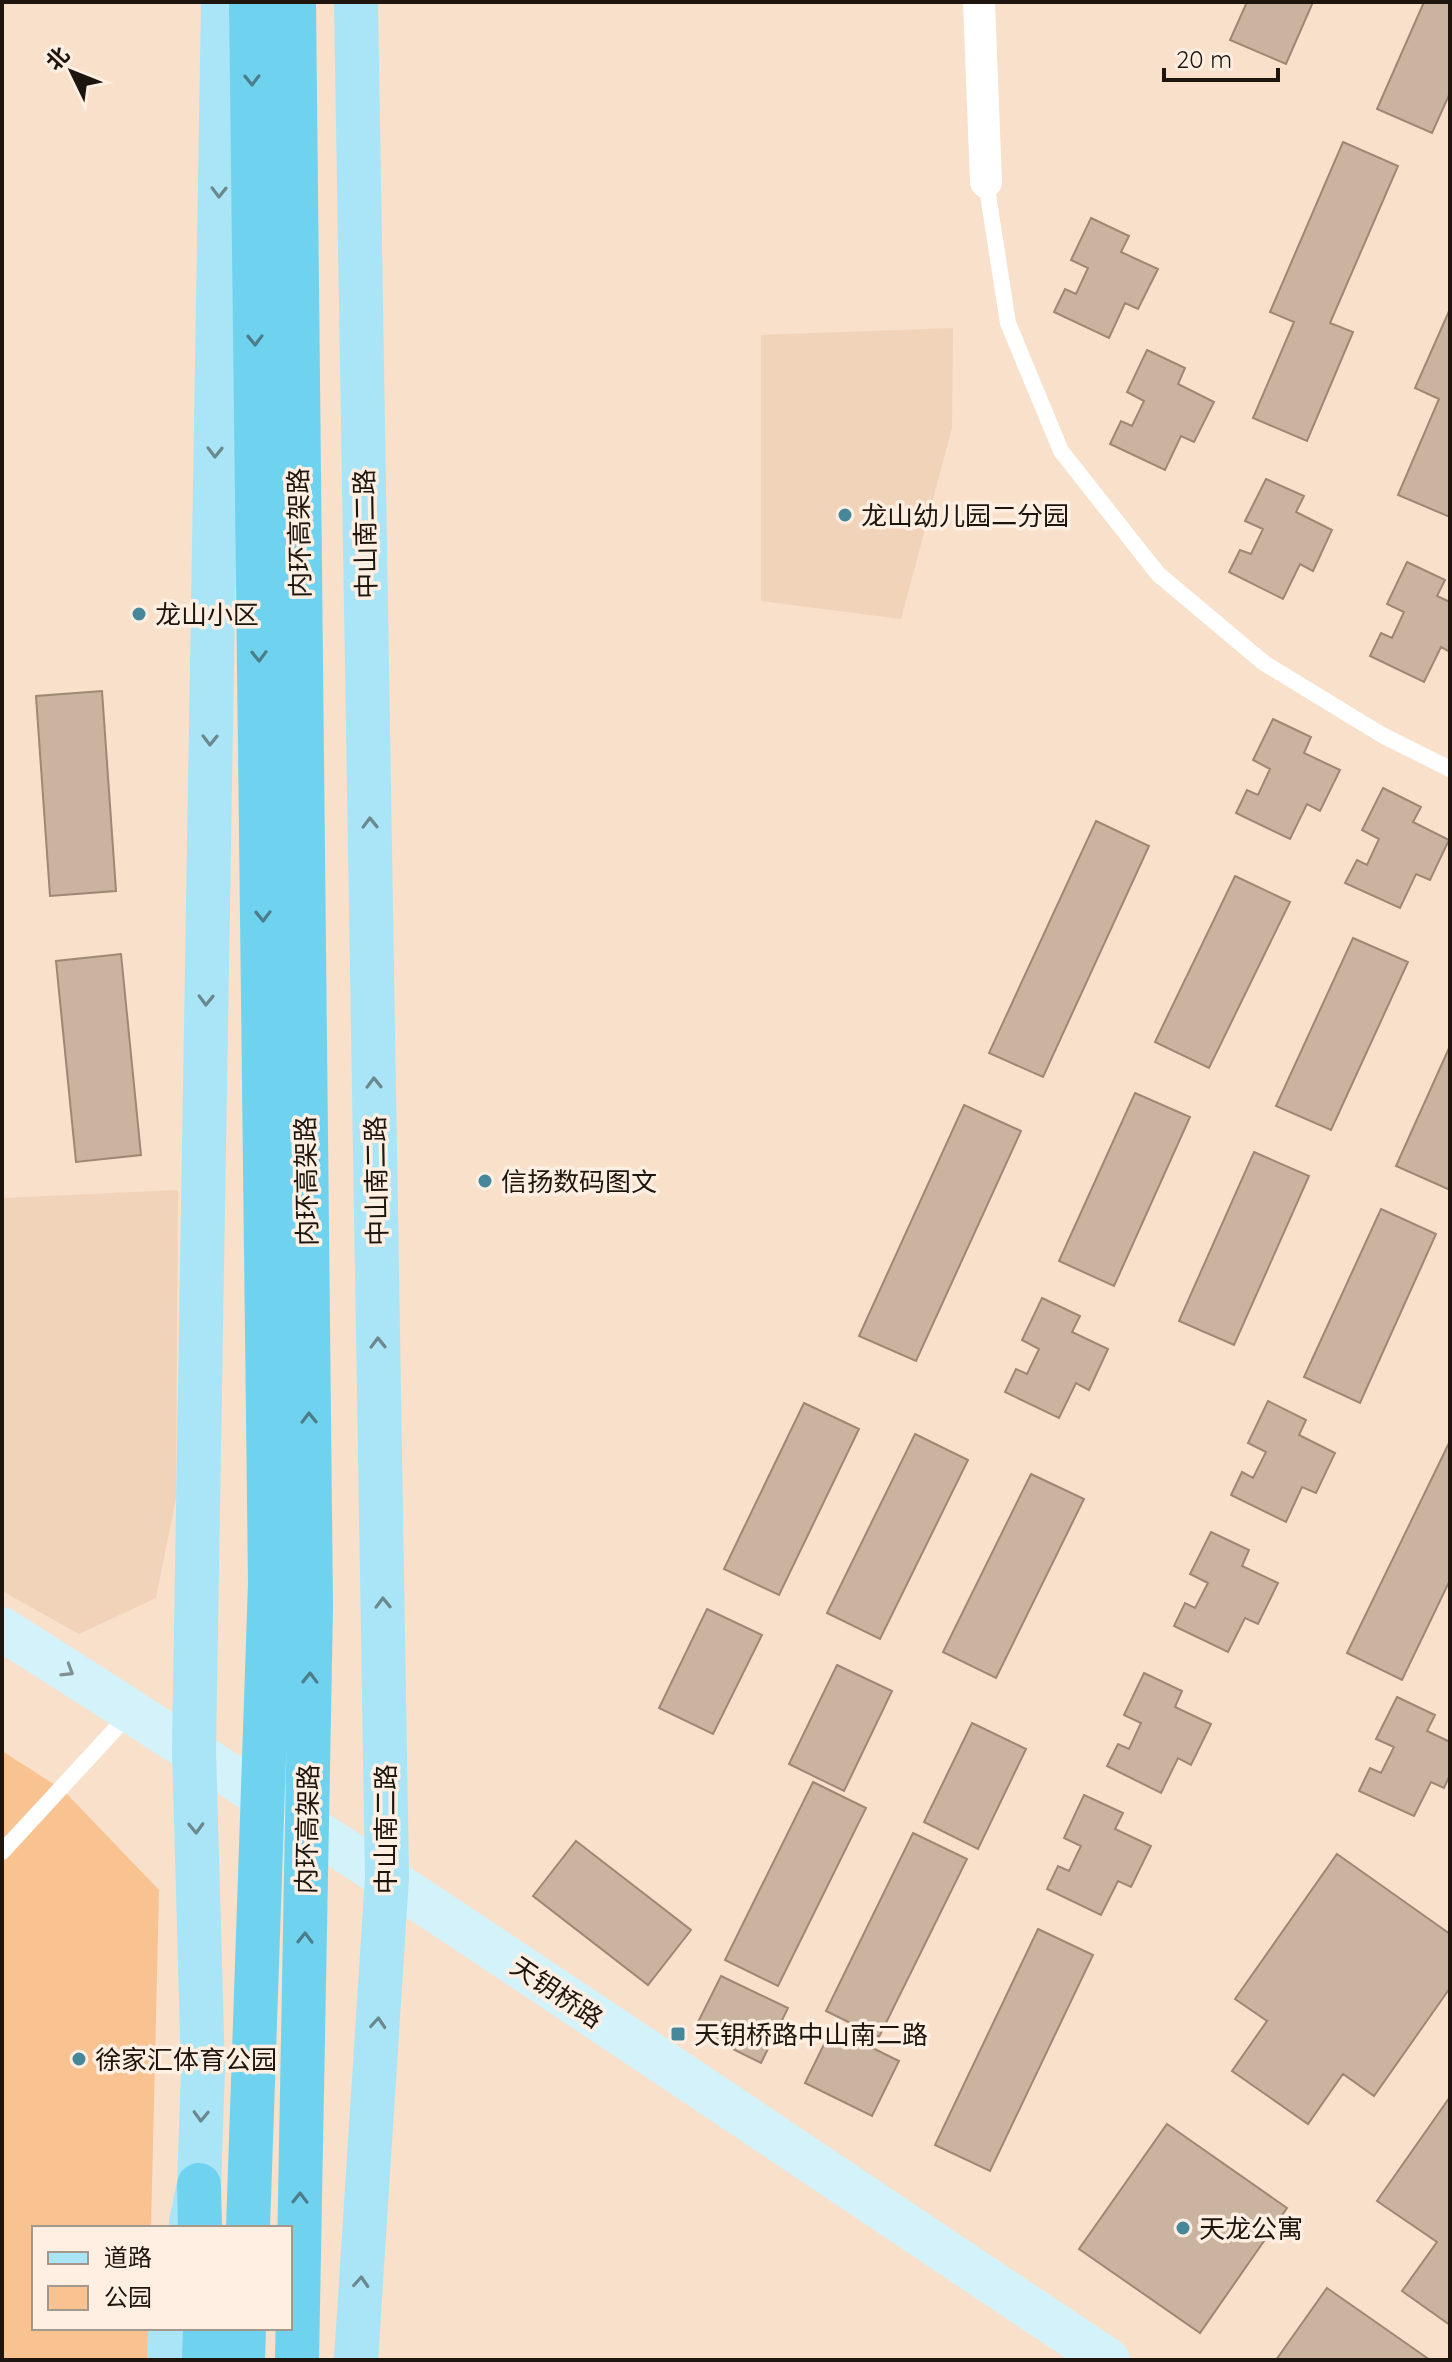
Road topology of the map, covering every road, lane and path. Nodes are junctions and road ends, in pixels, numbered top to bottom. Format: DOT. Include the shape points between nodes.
graph roads {
  1 [pos="223,2"];
  2 [pos="251,2"];
  3 [pos="294,2"];
  4 [pos="356,2"];
  5 [pos="979,2"];
  6 [pos="986,182"];
  7 [pos="1450,769"];
  8 [pos="2,1629"];
  9 [pos="132,1711"];
  10 [pos="194,1750"];
  11 [pos="2,1852"];
  12 [pos="387,1877"];
  13 [pos="199,2185"];
  14 [pos="190,2226"];
  15 [pos="200,2226"];
  16 [pos="209,2226"];
  17 [pos="248,2226"];
  18 [pos="170,2330"];
  19 [pos="205,2330"];
  20 [pos="231,2330"];
  21 [pos="244,2330"];
  22 [pos="169,2360"];
  23 [pos="204,2360"];
  24 [pos="230,2360"];
  25 [pos="243,2360"];
  26 [pos="297,2360"];
  27 [pos="356,2360"];
  28 [pos="1108,2360"];
  1 -- 10 [label="main road, one-way"];
  2 -- 17 [label="highway, 内环高架路, one-way" via="270,1583"];
  26 -- 3 [label="highway, 内环高架路, one-way" via="311,1607"];
  12 -- 4 [label="main road, 中山南二路, one-way"];
  5 -- 6 [label="street"];
  6 -- 7 [label="lane" via="1008,323 1061,451 1119,525 1158,574 1264,663 1382,735"];
  8 -- 9 [label="street, 天钥桥路, one-way"];
  9 -- 10 [label="street, 天钥桥路"];
  9 -- 11 [label="lane"];
  10 -- 12 [label="street, 天钥桥路"];
  10 -- 13 [label="main road, one-way" via="203,2070"];
  27 -- 12 [label="main road, 中山南二路, one-way"];
  12 -- 28 [label="street, 天钥桥路"];
  13 -- 14 [label="main road"];
  13 -- 15 [label="highway"];
  13 -- 16 [label="main road"];
  18 -- 22 [label="main road"];
  19 -- 23 [label="highway"];
  20 -- 24 [label="main road"];
  21 -- 25 [label="highway"];
}
